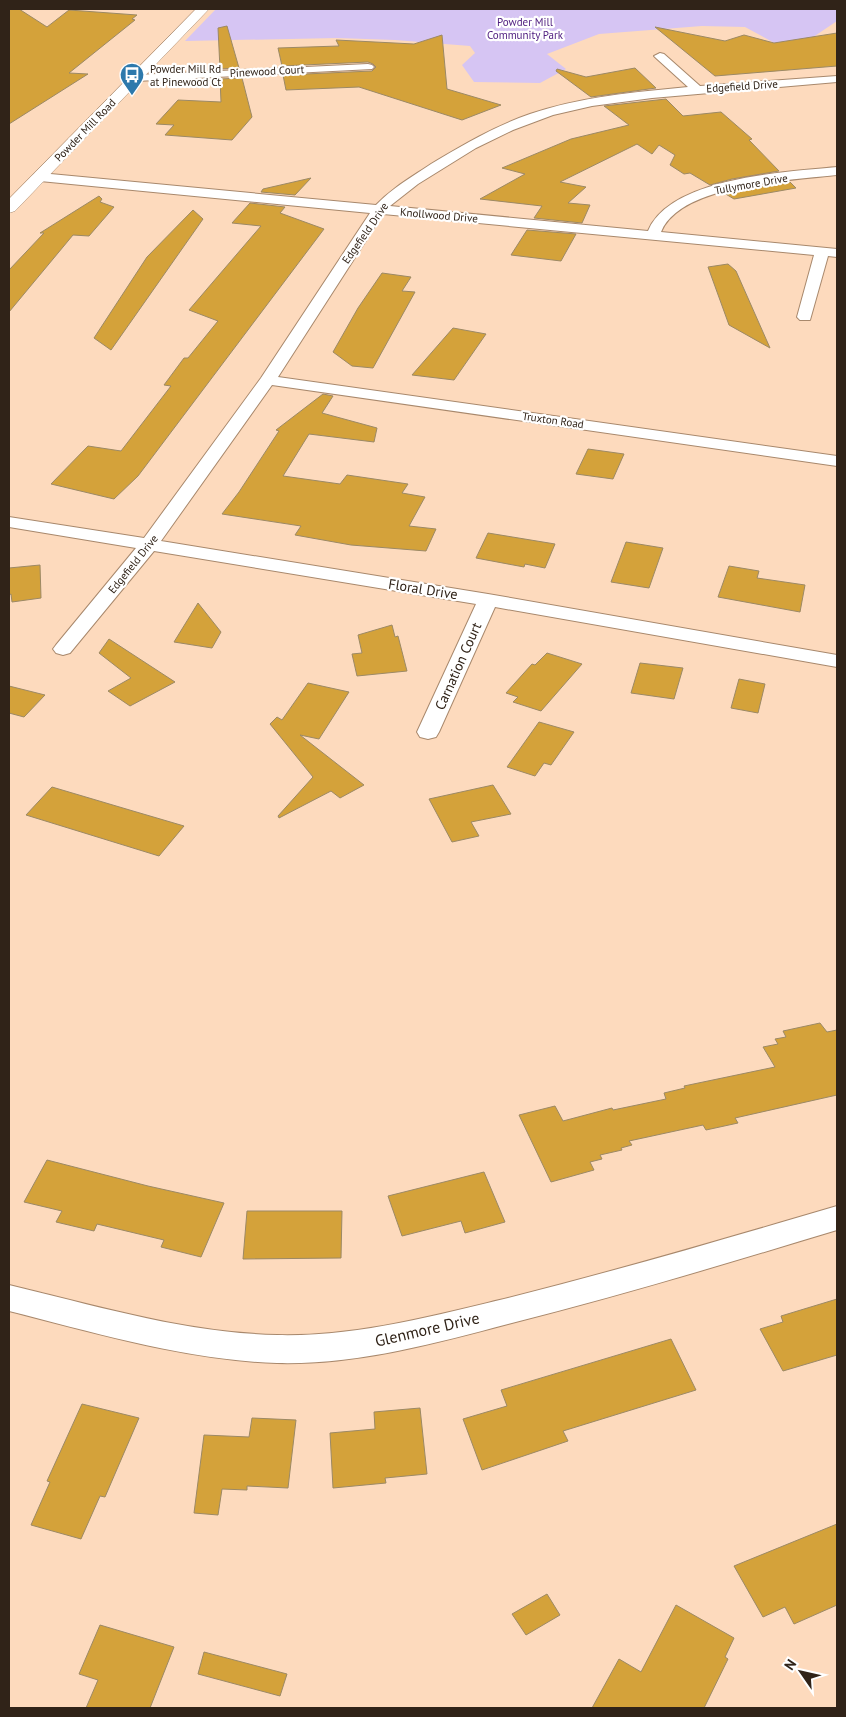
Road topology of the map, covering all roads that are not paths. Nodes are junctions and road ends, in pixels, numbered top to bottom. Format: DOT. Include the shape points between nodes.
graph roads {
  1 [pos="203,9"];
  2 [pos="660,56"];
  3 [pos="368,67"];
  4 [pos="136,78"];
  5 [pos="837,79"];
  6 [pos="697,89"];
  7 [pos="837,172"];
  8 [pos="40,177"];
  9 [pos="9,208"];
  10 [pos="379,210"];
  11 [pos="653,235"];
  12 [pos="822,252"];
  13 [pos="837,253"];
  14 [pos="805,317"];
  15 [pos="268,380"];
  16 [pos="837,461"];
  17 [pos="9,522"];
  18 [pos="149,545"];
  19 [pos="488,600"];
  20 [pos="63,649"];
  21 [pos="837,661"];
  22 [pos="428,732"];
  23 [pos="837,1218"];
  24 [pos="9,1298"];
  1 -- 4 [label="main road, Powder Mill Road"];
  2 -- 6 [label="street"];
  3 -- 4 [label="street, Pinewood Court"];
  4 -- 8 [label="main road, Powder Mill Road"];
  5 -- 6 [label="street, Edgefield Drive"];
  6 -- 10 [label="street, Edgefield Drive" via="588,103 517,123 446,160 393,194"];
  7 -- 11 [label="street, Tullymore Drive" via="746,183 708,192 679,204 660,220"];
  8 -- 9 [label="main road, Powder Mill Road"];
  8 -- 10 [label="street, Knollwood Drive"];
  10 -- 11 [label="street, Knollwood Drive"];
  10 -- 15 [label="street, Edgefield Drive"];
  11 -- 12 [label="street, Knollwood Drive"];
  12 -- 13 [label="street, Knollwood Drive"];
  12 -- 14 [label="street"];
  15 -- 16 [label="street, Truxton Road"];
  15 -- 18 [label="street, Edgefield Drive"];
  17 -- 18 [label="street, Floral Drive"];
  18 -- 19 [label="street, Floral Drive"];
  18 -- 20 [label="street, Edgefield Drive"];
  19 -- 21 [label="street, Floral Drive"];
  19 -- 22 [label="street, Carnation Court"];
  23 -- 24 [label="street, Glenmore Drive" via="598,1288 362,1344 319,1348 236,1347 171,1337"];
}
